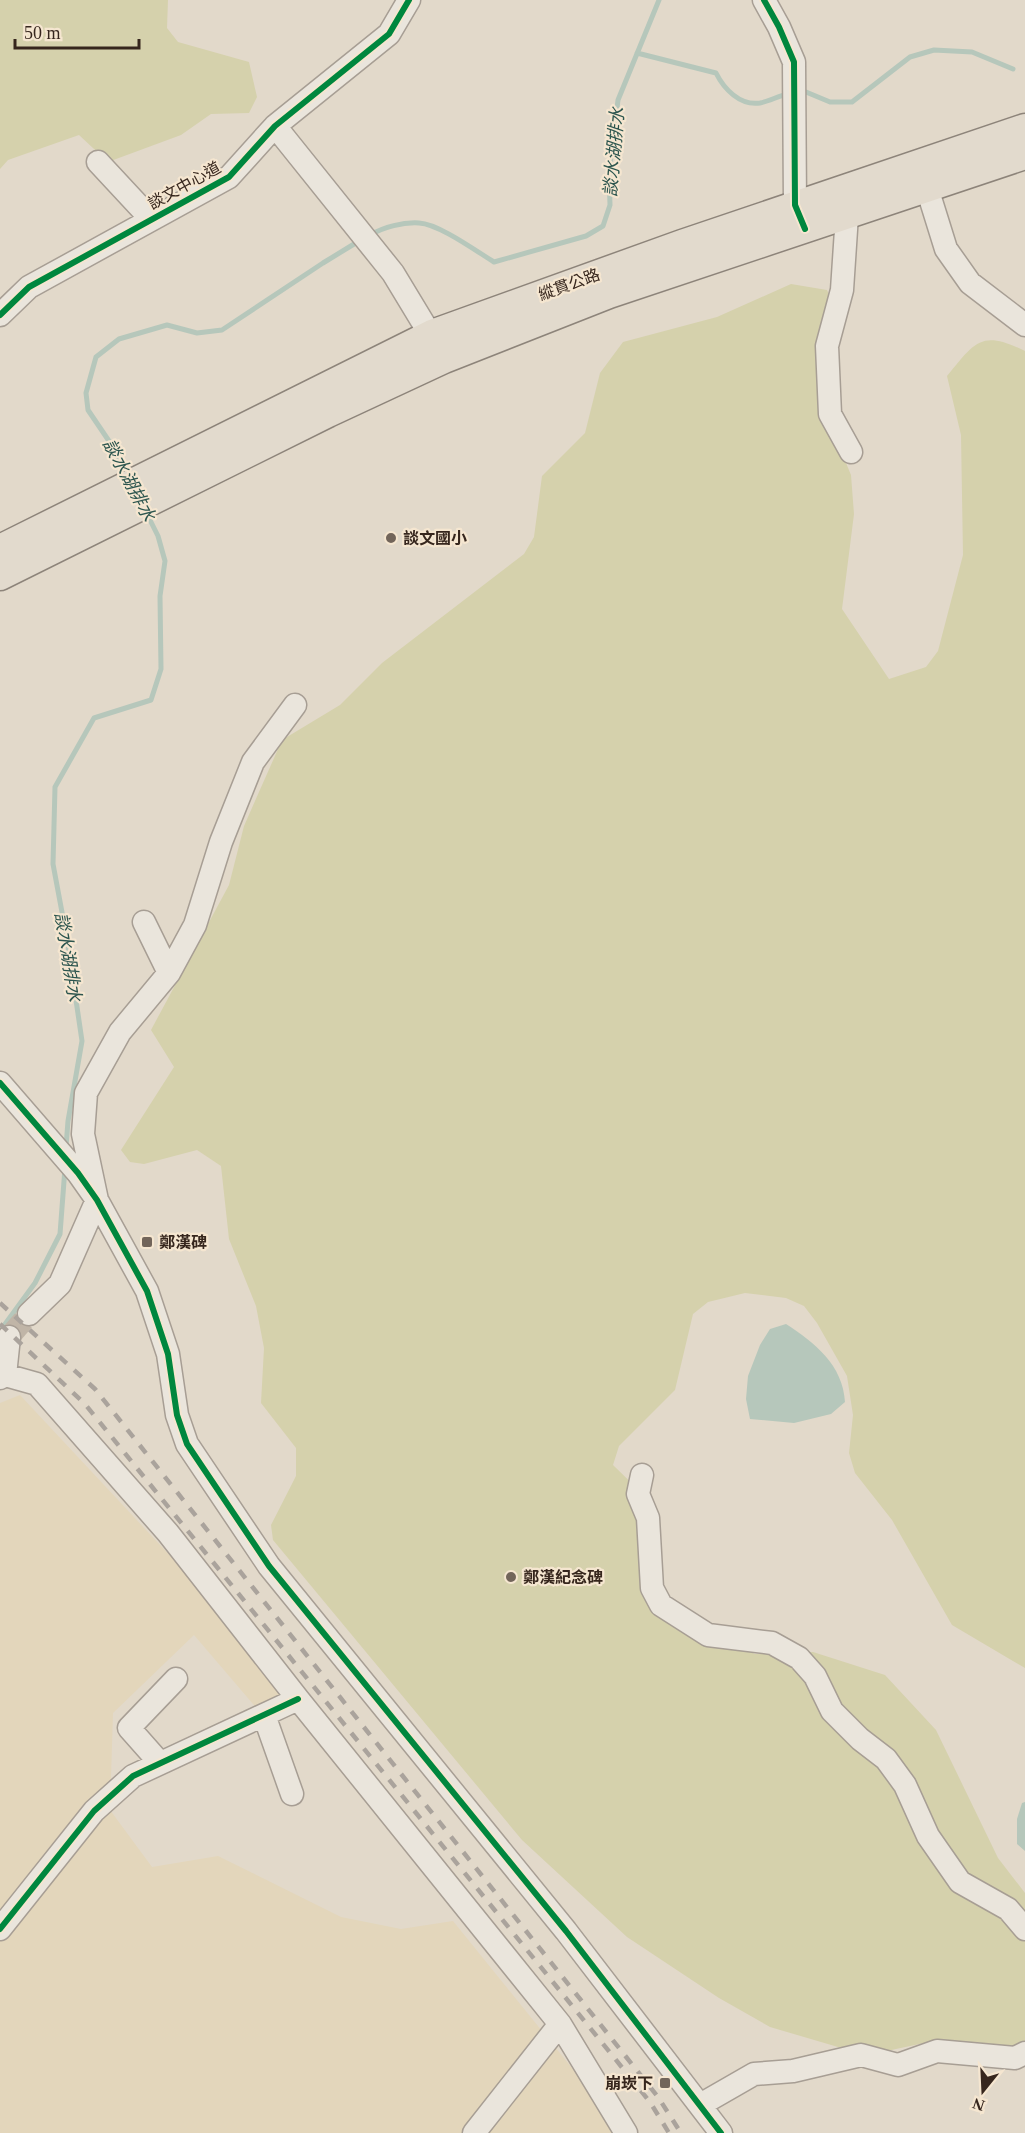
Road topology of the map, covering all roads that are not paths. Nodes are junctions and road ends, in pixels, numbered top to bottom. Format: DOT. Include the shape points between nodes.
graph roads {
  1 [pos="409,0"];
  2 [pos="764,0"];
  3 [pos="274,126"];
  4 [pos="1025,128"];
  5 [pos="1025,155"];
  6 [pos="98,162"];
  7 [pos="927,188"];
  8 [pos="847,215"];
  9 [pos="800,217"];
  10 [pos="151,219"];
  11 [pos="0,315"];
  12 [pos="1025,326"];
  13 [pos="438,347"];
  14 [pos="851,452"];
  15 [pos="81,523"];
  16 [pos="0,549"];
  17 [pos="0,576"];
  18 [pos="295,705"];
  19 [pos="144,922"];
  20 [pos="169,973"];
  21 [pos="0,1083"];
  22 [pos="97,1200"];
  23 [pos="29,1314"];
  24 [pos="9,1337"];
  25 [pos="2,1377"];
  26 [pos="642,1475"];
  27 [pos="176,1679"];
  28 [pos="298,1699"];
  29 [pos="264,1715"];
  30 [pos="160,1763"];
  31 [pos="292,1794"];
  32 [pos="0,1929"];
  33 [pos="1025,1929"];
  34 [pos="560,2024"];
  35 [pos="1025,2053"];
  36 [pos="700,2104"];
  37 [pos="474,2133"];
  38 [pos="626,2133"];
  39 [pos="721,2133"];
  1 -- 3 [label="street, 談文中心道" via="389,34"];
  2 -- 9 [label="street" via="794,62"];
  3 -- 10 [label="street, 談文中心道" via="229,177"];
  3 -- 13 [label="street" via="393,273"];
  4 -- 9 [label="main road, 縱貫公路"];
  5 -- 7 [label="main road, 縱貫公路"];
  6 -- 10 [label="street"];
  7 -- 8 [label="main road, 縱貫公路"];
  7 -- 12 [label="street" via="946,249 969,283"];
  8 -- 9 [label="main road, 縱貫公路"];
  8 -- 14 [label="street" via="842,290 826,346 830,414"];
  9 -- 13 [label="main road, 縱貫公路" via="597,274"];
  10 -- 11 [label="street, 談文中心道" via="29,287"];
  13 -- 15 [label="main road, 縱貫公路"];
  15 -- 16 [label="main road"];
  15 -- 17 [label="main road"];
  18 -- 20 [label="street" via="253,762 221,842 195,925"];
  19 -- 20 [label="street"];
  20 -- 22 [label="street" via="120,1032 86,1093 83,1134"];
  21 -- 22 [label="street"];
  22 -- 23 [label="street" via="60,1284"];
  22 -- 36 [label="street" via="147,1291 168,1354 177,1415 187,1444 269,1566 566,1930"];
  24 -- 25 [label="street"];
  25 -- 28 [label="street" via="37,1384 168,1533"];
  26 -- 33 [label="street" via="638,1494 648,1518 652,1588 661,1605 708,1635 772,1643 799,1658 815,1676 832,1711 886,1759 905,1785 928,1836 960,1882 1008,1909"];
  27 -- 30 [label="street" via="129,1728"];
  28 -- 29 [label="street"];
  28 -- 34 [label="street"];
  29 -- 30 [label="street"];
  29 -- 31 [label="street"];
  30 -- 32 [label="street" via="133,1776 94,1811"];
  34 -- 37 [label="street"];
  34 -- 38 [label="street"];
  35 -- 36 [label="street" via="1015,2058 937,2051 898,2065 861,2055 793,2071 754,2074"];
  36 -- 39 [label="street"];
}
